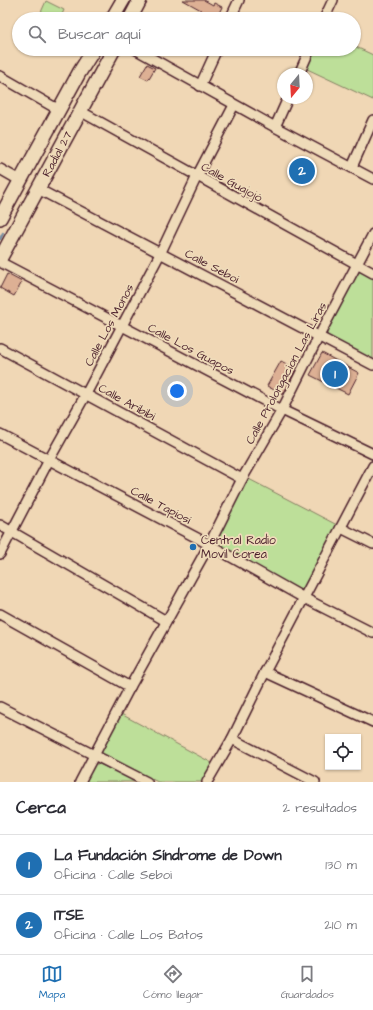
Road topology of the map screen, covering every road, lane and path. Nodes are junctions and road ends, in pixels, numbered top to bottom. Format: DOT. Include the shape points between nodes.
graph roads {
  1 [pos="123,0"];
  2 [pos="140,0"];
  3 [pos="239,0"];
  4 [pos="333,0"];
  5 [pos="116,12"];
  6 [pos="134,12"];
  7 [pos="233,12"];
  8 [pos="327,12"];
  9 [pos="90,56"];
  10 [pos="110,56"];
  11 [pos="147,56"];
  12 [pos="214,56"];
  13 [pos="307,56"];
  14 [pos="302,68"];
  15 [pos="0,76"];
  16 [pos="75,81"];
  17 [pos="200,86"];
  18 [pos="90,93"];
  19 [pos="285,104"];
  20 [pos="234,105"];
  21 [pos="61,107"];
  22 [pos="80,111"];
  23 [pos="373,120"];
  24 [pos="275,127"];
  25 [pos="352,167"];
  26 [pos="0,169"];
  27 [pos="197,176"];
  28 [pos="373,179"];
  29 [pos="21,181"];
  30 [pos="38,189"];
  31 [pos="0,218"];
  32 [pos="373,234"];
  33 [pos="161,252"];
  34 [pos="0,260"];
  35 [pos="357,265"];
  36 [pos="373,273"];
  37 [pos="122,326"];
  38 [pos="319,336"];
  39 [pos="0,348"];
  40 [pos="373,365"];
  41 [pos="86,394"];
  42 [pos="282,410"];
  43 [pos="0,434"];
  44 [pos="373,454"];
  45 [pos="49,460"];
  46 [pos="373,466"];
  47 [pos="242,479"];
  48 [pos="0,525"];
  49 [pos="341,528"];
  50 [pos="12,532"];
  51 [pos="373,544"];
  52 [pos="209,545"];
  53 [pos="0,554"];
  54 [pos="304,598"];
  55 [pos="0,614"];
  56 [pos="166,621"];
  57 [pos="373,633"];
  58 [pos="265,672"];
  59 [pos="130,687"];
  60 [pos="0,707"];
  61 [pos="373,722"];
  62 [pos="232,739"];
  63 [pos="94,756"];
  64 [pos="80,782"];
  65 [pos="147,782"];
  66 [pos="207,782"];
  67 [pos="315,782"];
  1 -- 5 [label="street"];
  2 -- 6 [label="street"];
  3 -- 7 [label="street"];
  4 -- 8 [label="street"];
  9 -- 16 [label="street, Radial 27"];
  10 -- 18 [label="street, Radial 27"];
  11 -- 17 [label="street"];
  12 -- 17 [label="street"];
  13 -- 14 [label="street"];
  15 -- 21 [label="street"];
  16 -- 18 [label="street" via="77,93"];
  16 -- 21 [label="street, Radial 27"];
  17 -- 20 [label="street"];
  18 -- 22 [label="street, Radial 27"];
  19 -- 24 [label="street"];
  20 -- 24 [label="street"];
  20 -- 27 [label="street, Calle Los Monos"];
  21 -- 22 [label="street" via="74,101"];
  21 -- 29 [label="street, Radial 27"];
  22 -- 27 [label="street, Calle Guajojó"];
  22 -- 30 [label="street, Radial 27"];
  23 -- 25 [label="street"];
  24 -- 25 [label="street"];
  25 -- 28 [label="street"];
  26 -- 29 [label="street"];
  27 -- 33 [label="street, Calle Los Monos"];
  27 -- 35 [label="street, Calle Guajojó"];
  29 -- 31 [label="street, Radial 27"];
  30 -- 33 [label="street, Calle Seboi"];
  30 -- 34 [label="street, Radial 27"];
  32 -- 35 [label="street, Calle Prolongacion Las Liras"];
  33 -- 37 [label="street, Calle Los Monos"];
  33 -- 38 [label="street, Calle Seboi"];
  34 -- 37 [label="street, Calle Los Guapos"];
  35 -- 36 [label="street, Calle Guajojó"];
  35 -- 38 [label="street, Calle Prolongacion Las Liras"];
  37 -- 41 [label="street, Calle Los Monos"];
  37 -- 42 [label="street, Calle Los Guapos"];
  38 -- 40 [label="street, Calle Seboi"];
  38 -- 42 [label="street, Calle Prolongacion Las Liras"];
  39 -- 41 [label="street, Calle Aribibi"];
  41 -- 45 [label="street, Calle Los Monos"];
  41 -- 47 [label="street, Calle Aribibi"];
  42 -- 44 [label="street, Calle Los Guapos"];
  42 -- 47 [label="street, Calle Prolongacion Las Liras"];
  43 -- 45 [label="street, Calle Tapiosí"];
  45 -- 50 [label="street, Calle Los Monos"];
  45 -- 52 [label="street, Calle Tapiosí"];
  46 -- 49 [label="street"];
  47 -- 52 [label="street, Calle Prolongacion Las Liras"];
  48 -- 50 [label="street"];
  49 -- 51 [label="street"];
  49 -- 54 [label="street"];
  50 -- 53 [label="street, Calle Los Monos"];
  50 -- 56 [label="street"];
  52 -- 54 [label="street, Calle Tapiosí"];
  52 -- 56 [label="street, Calle Prolongacion Las Liras"];
  54 -- 57 [label="street, Calle Tapiosí"];
  54 -- 58 [label="street"];
  55 -- 59 [label="street"];
  56 -- 59 [label="street, Calle Prolongacion Las Liras"];
  58 -- 61 [label="street"];
  58 -- 62 [label="street"];
  59 -- 63 [label="street, Calle Prolongacion Las Liras"];
  60 -- 63 [label="street"];
  62 -- 66 [label="street"];
  62 -- 67 [label="street"];
  63 -- 64 [label="street, Calle Prolongacion Las Liras"];
  63 -- 65 [label="street"];
}
